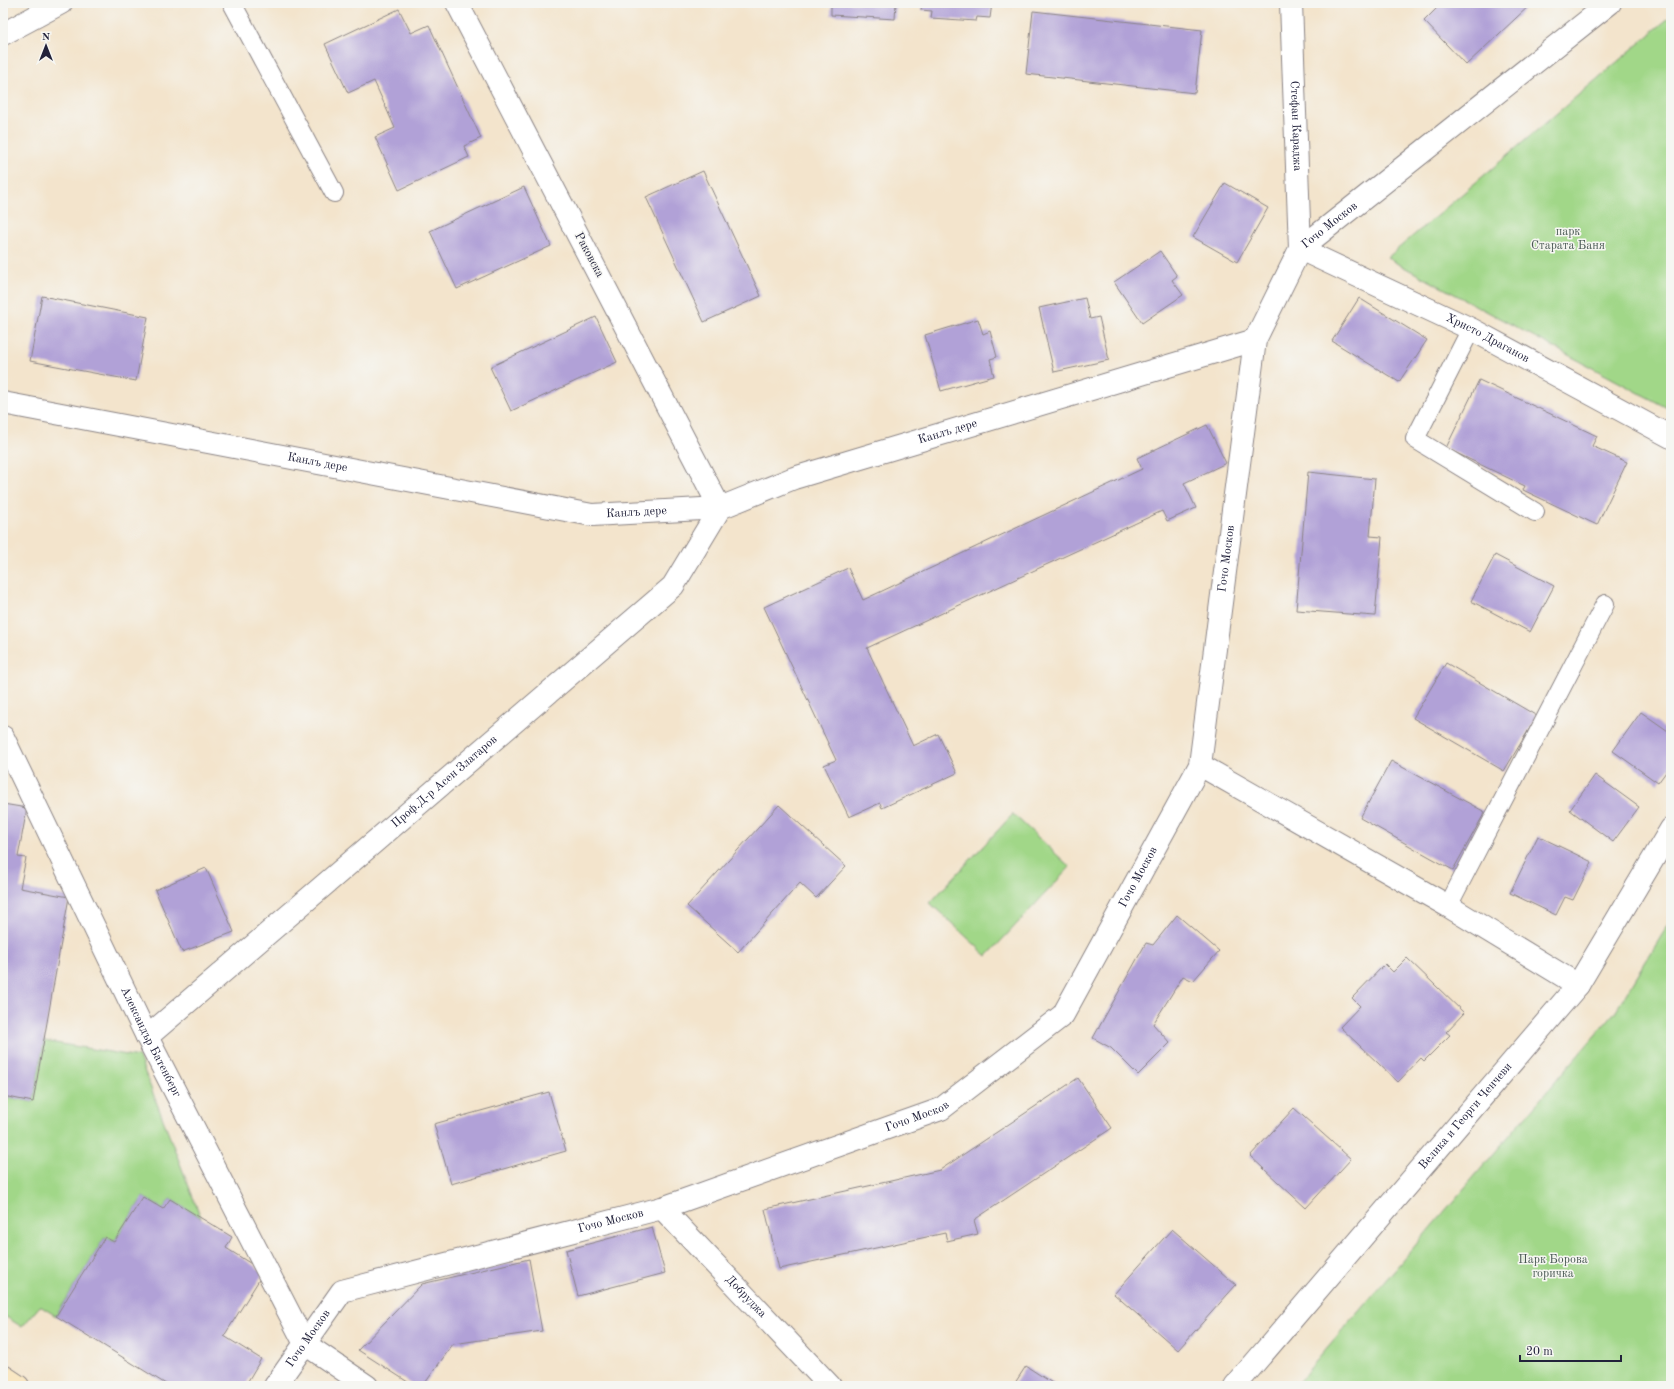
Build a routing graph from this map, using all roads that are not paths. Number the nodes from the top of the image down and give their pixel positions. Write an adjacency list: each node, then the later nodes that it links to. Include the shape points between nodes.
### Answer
1 (60, 3): 6 (street)
2 (232, 3): 7 (lane)
3 (458, 3): 13 (street, Раковска)
4 (1291, 3): 8 (street, Стефан Караджа)
5 (1610, 3): 8 (street, Гочо Москов)
6 (3, 34)
7 (334, 194)
8 (1300, 249): 9 (street, Христо Драганов); 10 (street, Гочо Москов)
9 (1471, 329): 12 (street, Христо Драганов); 14 (lane, via 1415,439)
10 (1255, 340): 13 (street, Канлъ дере, via 794,478); 17 (street, Гочо Москов)
11 (3, 403): 13 (street, Канлъ дере, via 592,515)
12 (1671, 437)
13 (720, 508): 21 (street, Проф.Д-р Асен Златаров, via 673,586)
14 (1535, 512)
15 (1605, 604): 19 (lane)
16 (3, 737): 21 (street, Александър Батенберг)
17 (1200, 766): 19 (street); 22 (street, Гочо Москов, via 1063,1015 941,1109)
18 (1671, 829): 20 (street, Велика и Георги Ченчеви)
19 (1448, 906): 20 (street)
20 (1578, 985): 29 (street, Велика и Георги Ченчеви)
21 (147, 1037): 23 (street, Александър Батенберг)
22 (662, 1208): 23 (street, Гочо Москов, via 342,1291); 28 (street, Добруджа)
23 (305, 1344): 26 (street, Гочо Москов); 27 (street)
24 (3, 1376): 25 (street)
25 (18, 1386)
26 (275, 1386)
27 (367, 1386)
28 (830, 1386)
29 (1235, 1386)

